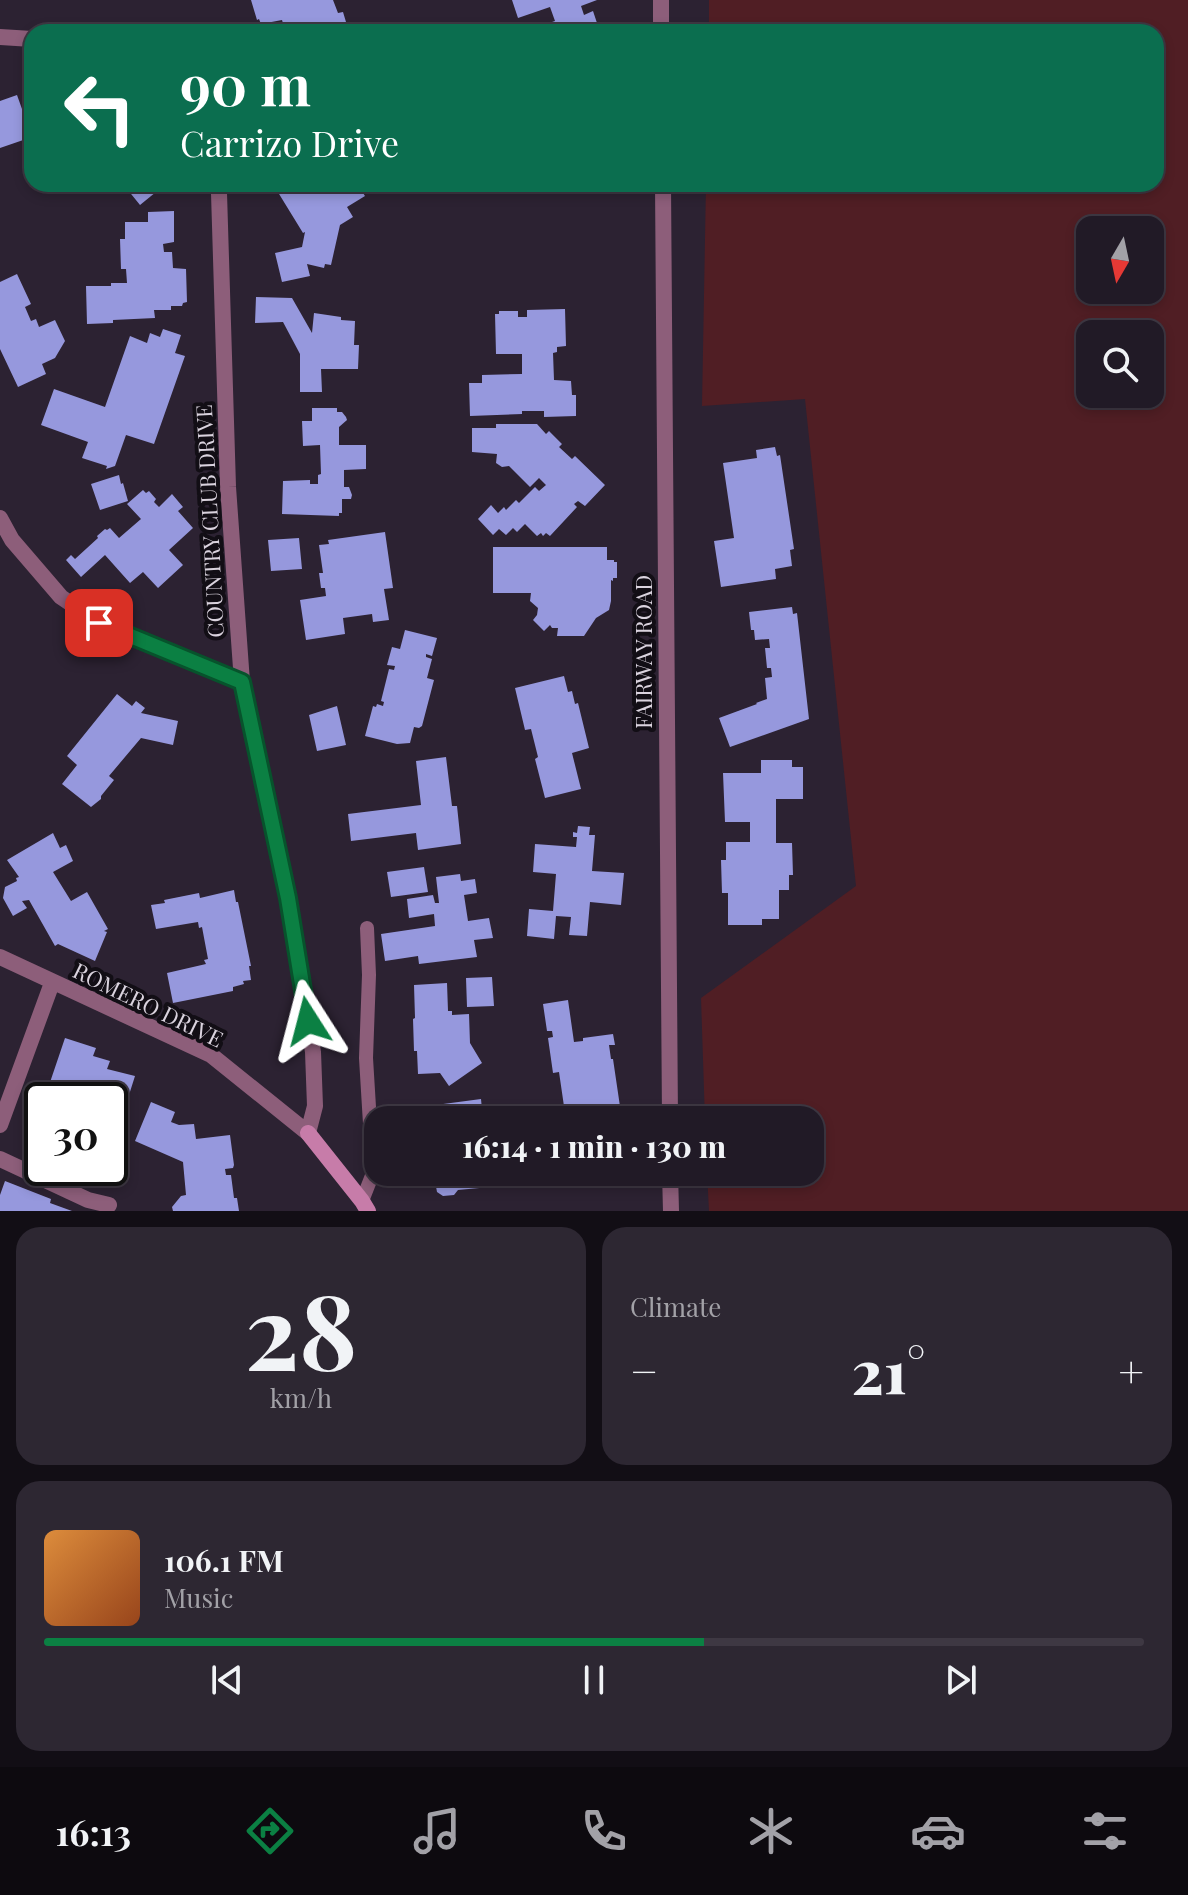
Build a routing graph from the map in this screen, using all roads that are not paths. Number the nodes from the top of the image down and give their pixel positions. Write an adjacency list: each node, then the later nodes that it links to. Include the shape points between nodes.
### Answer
1 (661, 0): 2 (street)
2 (661, 24)
3 (0, 37): 4 (street)
4 (24, 38)
5 (219, 192): 8 (street, COUNTRY CLUB DRIVE, via 228,487)
6 (663, 192): 12 (street, FAIRWAY ROAD)
7 (0, 518): 8 (street, via 61,597 99,623)
8 (242, 682): 14 (street, COUNTRY CLUB DRIVE, via 288,898 313,1052 315,1106)
9 (367, 928): 18 (lane, via 366,1058 373,1173)
10 (0, 957): 11 (street, ROMERO DRIVE)
11 (52, 983): 13 (street); 14 (street, ROMERO DRIVE, via 211,1055)
12 (670, 1106)
13 (0, 1125)
14 (308, 1133): 18 (street)
15 (0, 1159): 17 (street)
16 (670, 1186): 19 (street)
17 (109, 1205)
18 (365, 1206)
19 (671, 1211)

